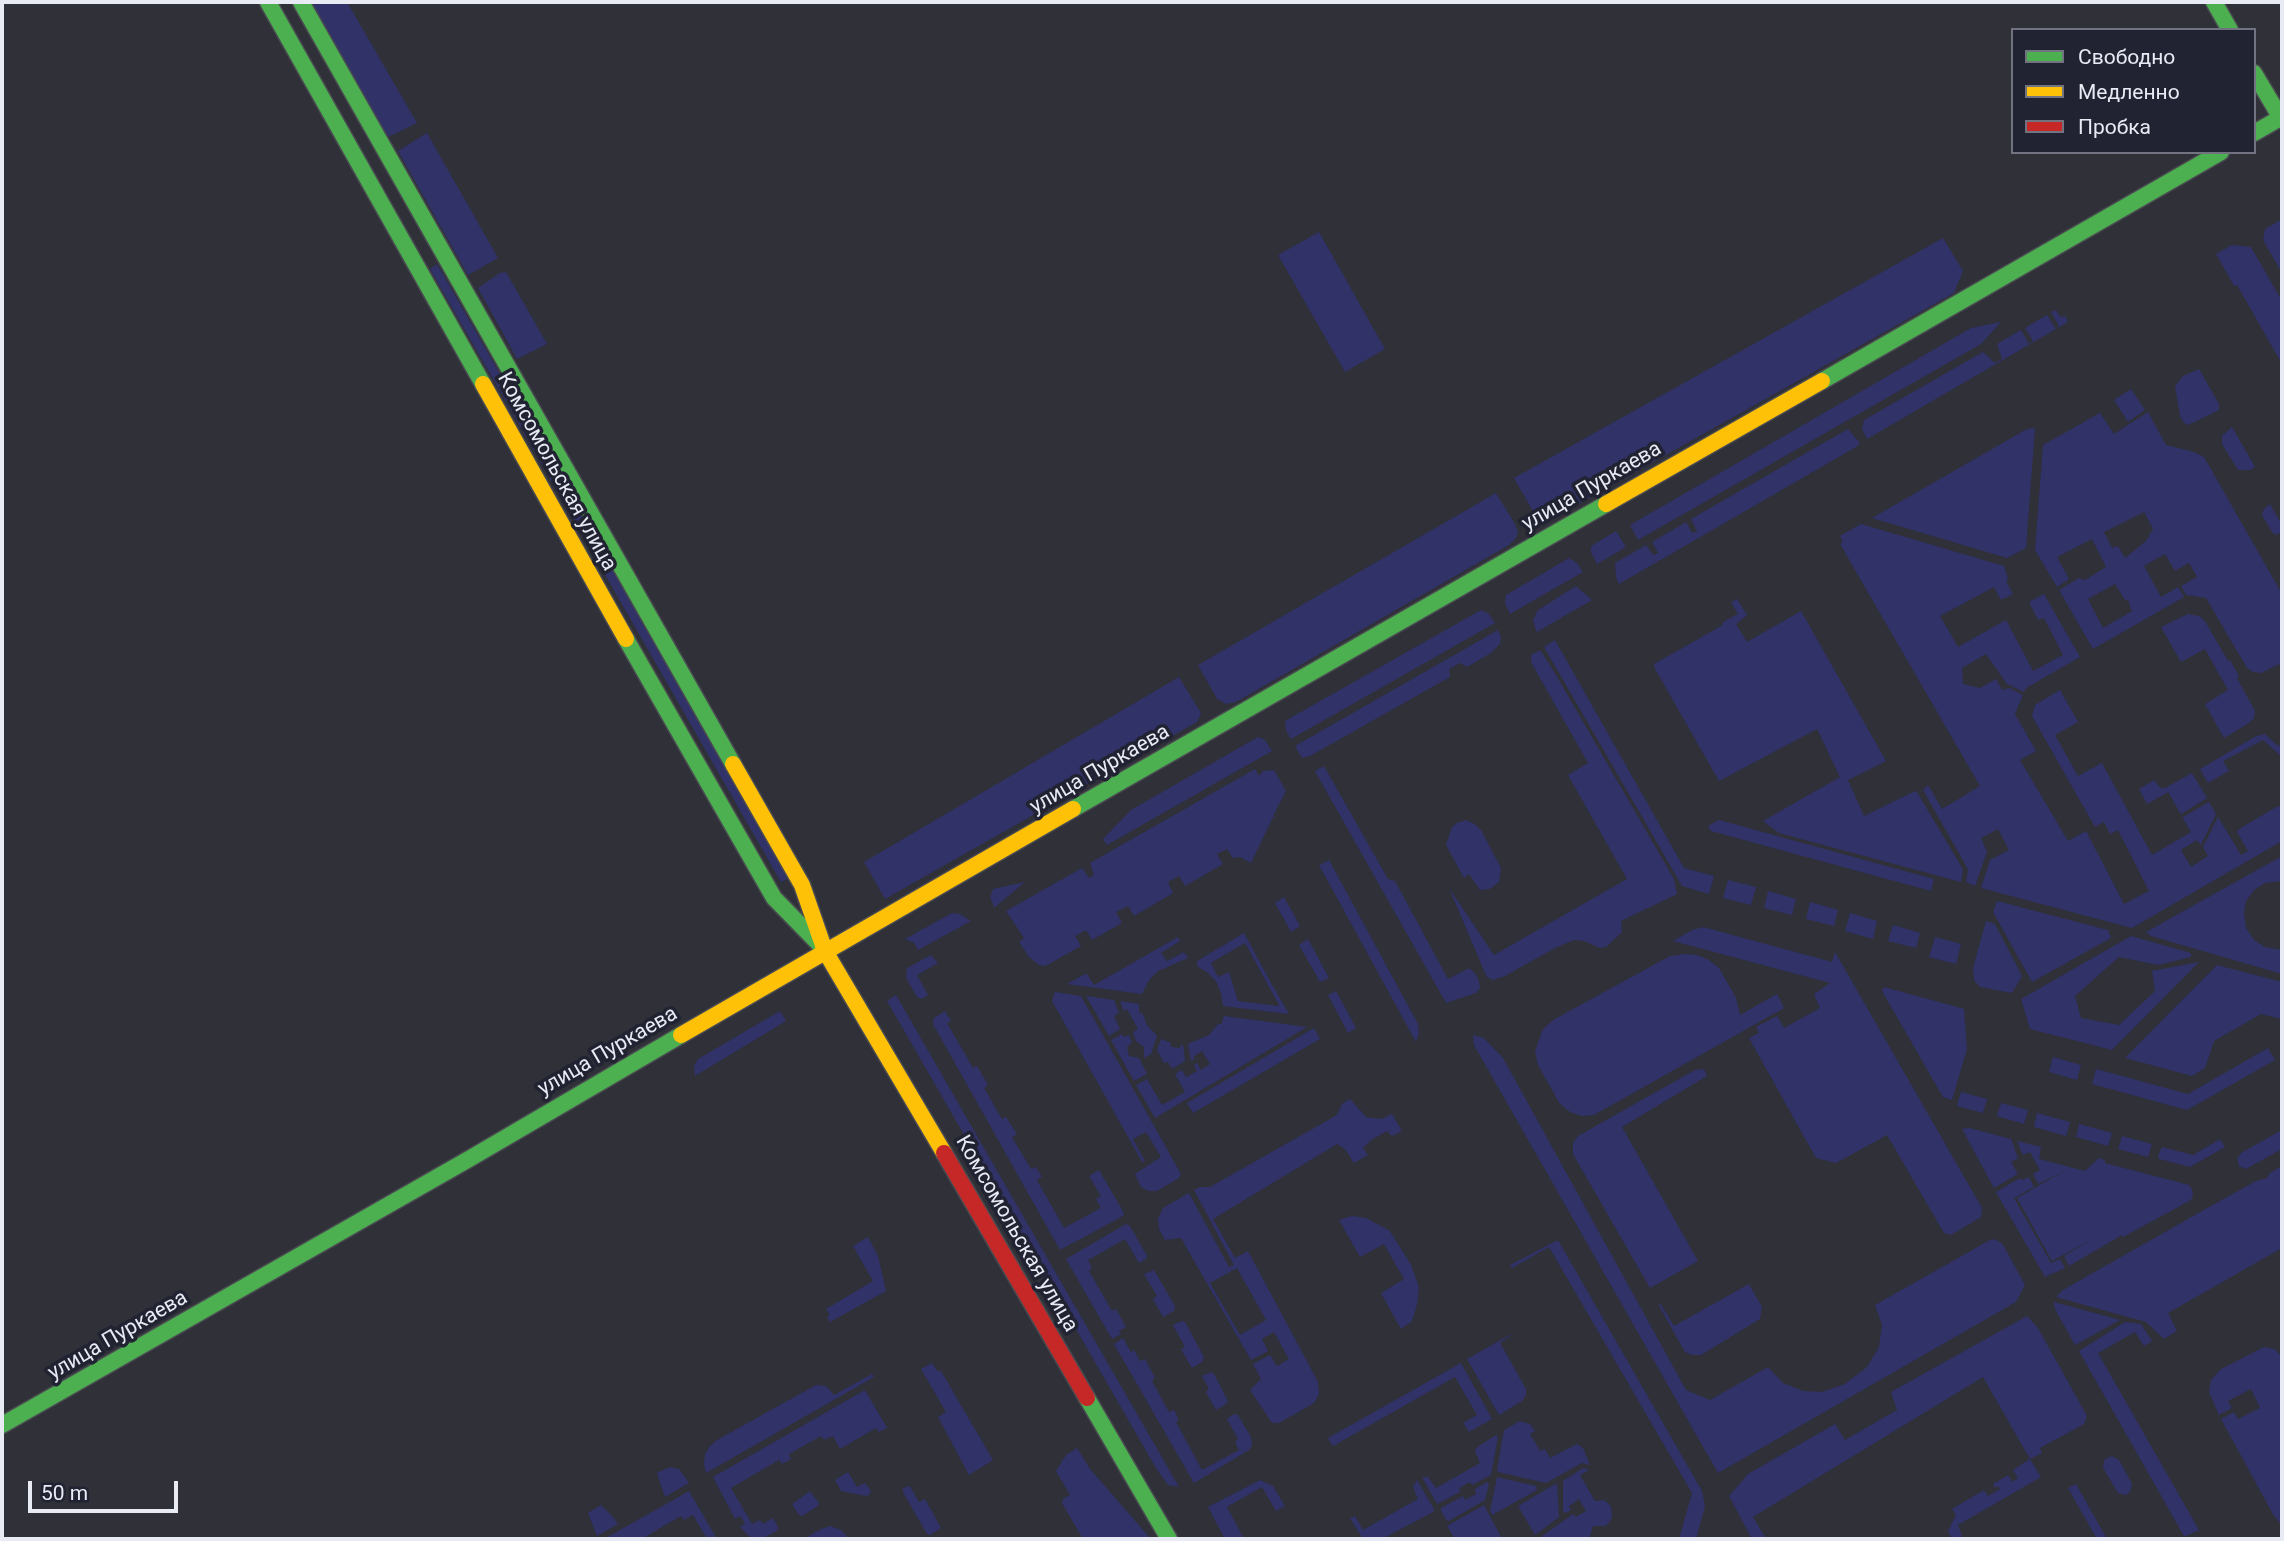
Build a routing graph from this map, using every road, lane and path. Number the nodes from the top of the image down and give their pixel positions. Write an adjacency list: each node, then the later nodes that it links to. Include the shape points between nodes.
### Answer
1 (268, 2): 9 (main road, Комсомольская улица, via 775,898)
2 (301, 2): 9 (main road, Комсомольская улица, via 802,885)
3 (2214, 2): 4 (main road)
4 (2229, 28)
5 (2256, 76): 6 (main road)
6 (2282, 119): 7 (main road)
7 (2256, 132)
8 (2218, 154): 9 (main road, улица Пуркаева)
9 (825, 951): 10 (main road, улица Пуркаева); 11 (main road, Комсомольская улица)
10 (2, 1426)
11 (1169, 1539)

